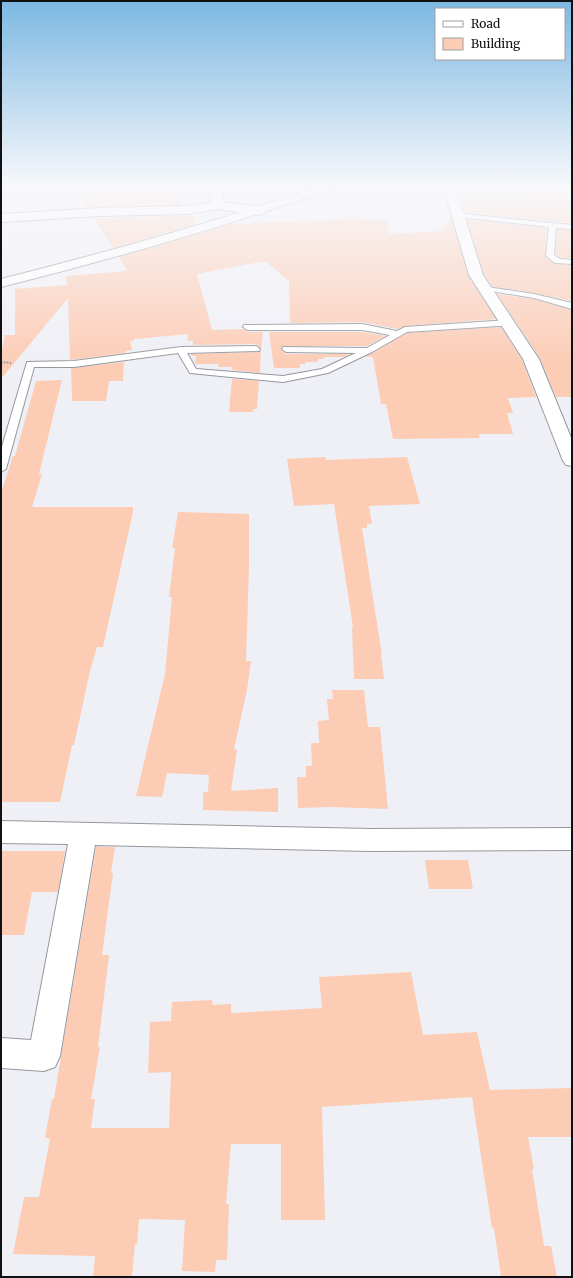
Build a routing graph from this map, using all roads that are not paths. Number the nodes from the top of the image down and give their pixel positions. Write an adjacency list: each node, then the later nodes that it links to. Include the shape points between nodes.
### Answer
1 (138, 247): 5 (street)
2 (467, 247): 6 (street, via 476,275)
3 (551, 247): 4 (lane, via 550,256)
4 (572, 262)
5 (1, 283)
6 (484, 288): 7 (lane, via 534,296); 8 (street)
7 (572, 306)
8 (509, 323): 10 (lane, via 405,330); 15 (street, via 531,359)
9 (247, 327): 10 (lane, via 362,327)
10 (398, 334): 14 (lane)
11 (256, 349): 13 (lane)
12 (286, 349): 14 (lane)
13 (181, 350): 14 (lane, via 193,371 282,379 325,371); 16 (lane, via 74,364 30,364)
14 (369, 350)
15 (572, 461)
16 (1, 469)
17 (1, 832): 18 (street)
18 (83, 834): 19 (street, via 371,840); 20 (street, via 44,1056)
19 (572, 839)
20 (1, 1053)

